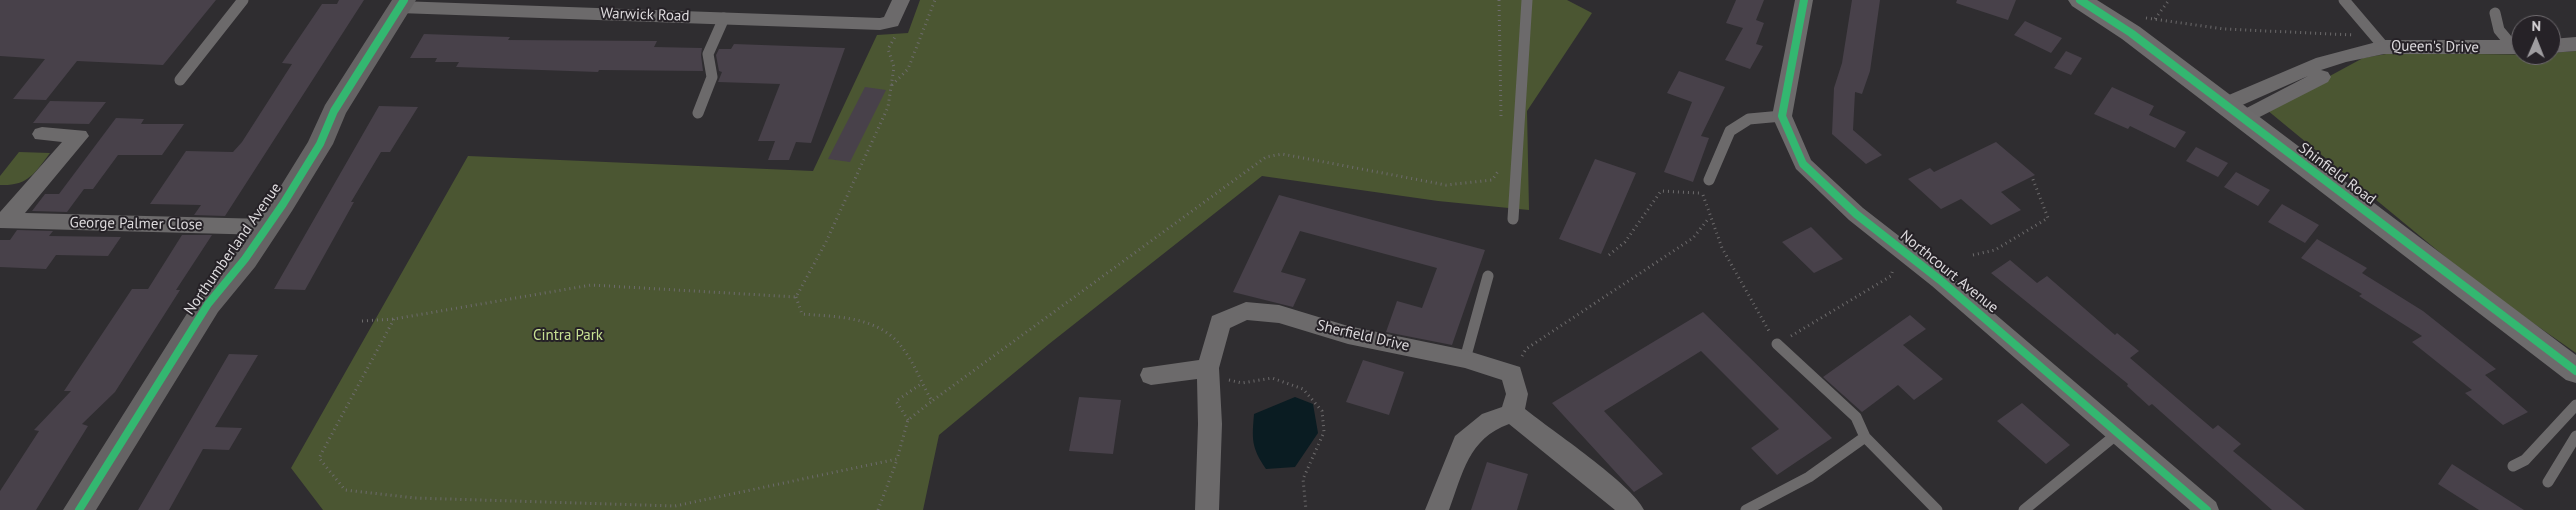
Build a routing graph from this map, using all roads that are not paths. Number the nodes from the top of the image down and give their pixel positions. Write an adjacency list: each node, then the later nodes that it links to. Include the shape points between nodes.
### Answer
1 (243, 0): 15 (lane)
2 (901, 0): 9 (street, Warwick Road, via 891,22 880,24)
3 (1527, 0): 21 (lane)
4 (1804, 0): 18 (street)
5 (2080, 0): 16 (main road, Shinfield Road, via 2131,33)
6 (2344, 0): 13 (lane)
7 (402, 4): 9 (street, Warwick Road); 23 (street, Northumberland Avenue, via 334,111 320,144)
8 (2495, 13): 10 (lane, via 2499,30)
9 (724, 18): 17 (lane, via 708,54 714,65 714,76)
10 (2511, 41)
11 (2576, 44): 12 (street)
12 (2561, 45)
13 (2384, 46): 14 (street, Queen's Drive); 16 (street, Queen's Drive, via 2351,55 2326,74)
14 (2511, 48)
15 (180, 80)
16 (2233, 112): 27 (main road, Shinfield Road)
17 (698, 113)
18 (1782, 116): 20 (lane, via 1749,119 1730,131); 32 (street, Northcourt Avenue, via 1803,164 1856,214 1940,280)
19 (42, 134): 22 (street, George Palmer Close, via 79,136)
20 (1709, 180)
21 (1513, 219)
22 (2, 221): 23 (street, George Palmer Close)
23 (267, 227): 37 (street, Northumberland Avenue, via 208,304)
24 (1488, 276): 26 (lane)
25 (1777, 344): 34 (lane, via 1856,418)
26 (1464, 359): 28 (street, Sherfield Drive, via 1348,335 1279,314 1246,311 1220,322); 31 (street, Sherfield Drive, via 1512,374 1517,394)
27 (2576, 371)
28 (1208, 372): 29 (street); 38 (street, Sherfield Drive)
29 (1151, 374)
30 (2576, 405): 35 (lane, via 2525,460)
31 (1512, 413): 39 (street, via 1490,421 1463,444); 40 (street)
32 (2118, 434): 43 (lane); 44 (street, Northcourt Avenue)
33 (2576, 436): 36 (lane)
34 (1865, 437): 41 (lane, via 1809,477); 42 (lane)
35 (2513, 466)
36 (2548, 482)
37 (79, 510)
38 (1207, 510)
39 (1437, 510)
40 (1632, 510)
41 (1746, 510)
42 (1936, 510)
43 (2024, 510)
44 (2207, 510)

